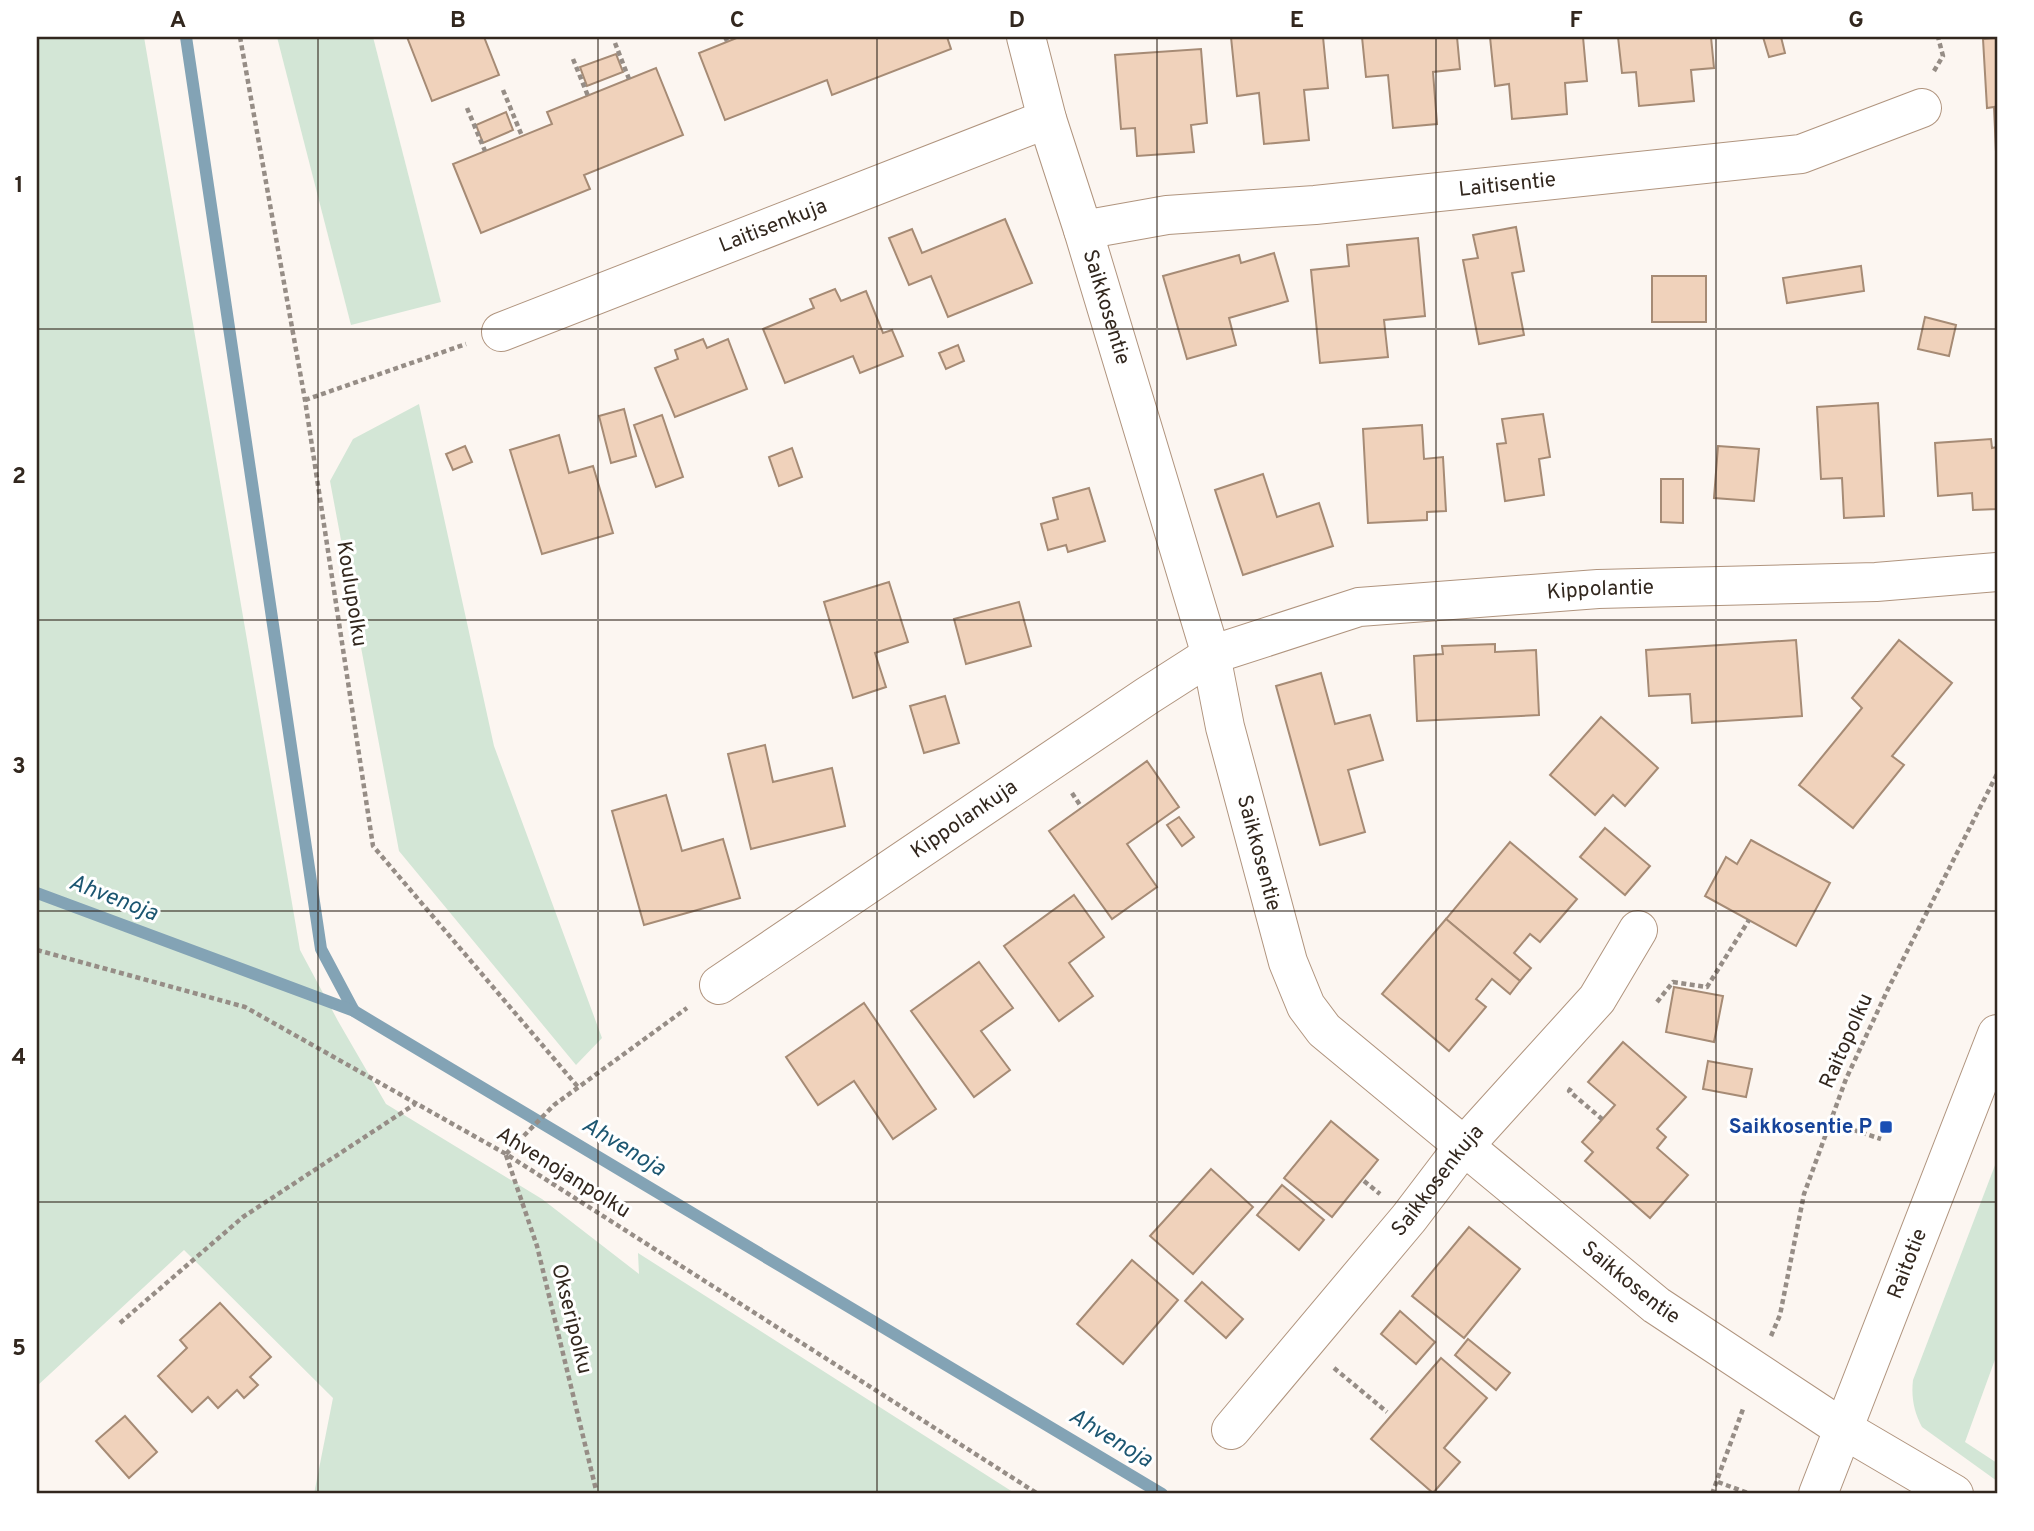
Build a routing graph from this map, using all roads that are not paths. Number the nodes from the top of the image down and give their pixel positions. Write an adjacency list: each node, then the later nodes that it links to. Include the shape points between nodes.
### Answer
1 (1026, 37): 3 (street, Saikkosentie)
2 (1922, 108): 4 (street, Laitisentie, via 1801,154 1315,205 1167,215)
3 (1047, 119): 4 (street, Saikkosentie); 5 (street, Laitisenkuja)
4 (1083, 230): 7 (street, Saikkosentie)
5 (501, 332)
6 (1997, 572): 7 (street, Kippolantie, via 1876,582 1598,589 1359,607)
7 (1211, 655): 9 (street, Kippolankuja); 11 (street, Saikkosentie, via 1288,962 1306,1006 1324,1030)
8 (1638, 930): 11 (street, Saikkosenkuja, via 1597,999)
9 (719, 985)
10 (1997, 1034): 13 (street, Raitotie)
11 (1463, 1147): 12 (street, Saikkosenkuja); 13 (street, Saikkosentie, via 1656,1305)
12 (1231, 1430)
13 (1844, 1430): 14 (street, Raitotie); 15 (street, Saikkosentie)
14 (1818, 1494)
15 (1954, 1494)

